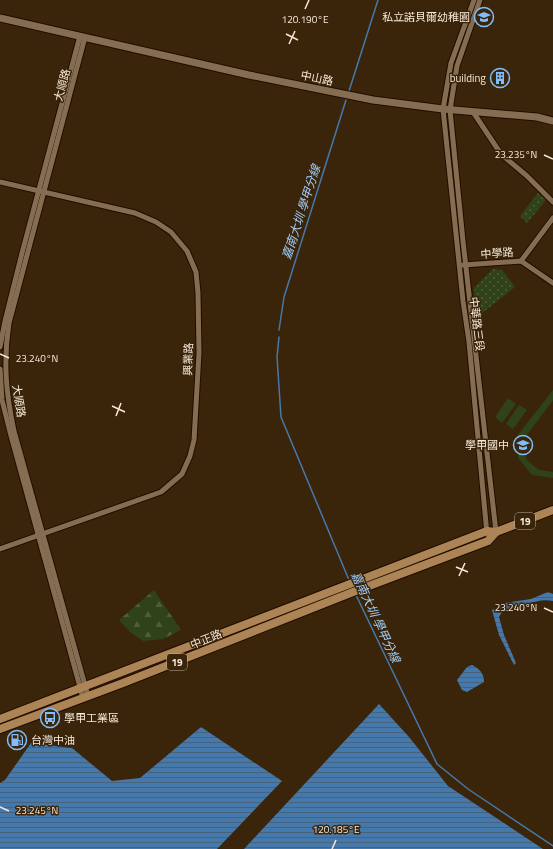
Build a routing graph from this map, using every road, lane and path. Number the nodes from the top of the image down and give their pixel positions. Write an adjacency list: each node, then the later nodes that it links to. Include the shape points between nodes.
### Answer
1 (474, 0): 5 (street, via 451,63)
2 (480, 0): 5 (street, via 457,66)
3 (0, 18): 4 (main road, 中山路)
4 (83, 36): 5 (main road, 中山路, via 340,94); 9 (street, 大順路)
5 (447, 109): 6 (main road, 中山路); 13 (street, 中華路三段)
6 (473, 112): 7 (main road, 中山路, via 537,117); 10 (street, via 500,154)
7 (553, 121)
8 (0, 182): 9 (street, 興業路)
9 (42, 191): 15 (street, 大順路, via 22,253 4,321); 20 (street, 大順路, via 9,323 5,353 7,398); 20 (street, 興業路, via 135,213 171,232 187,251 196,272 199,353 194,440 182,474 161,492)
10 (553, 202)
11 (553, 218): 12 (street)
12 (521, 261): 13 (street, 中學路); 14 (street, 中學路)
13 (463, 265): 18 (street, 中華路三段); 19 (street, 中華路三段)
14 (553, 283)
15 (0, 347)
16 (0, 369): 20 (street, 大順路, via 2,400 8,426)
17 (553, 510): 19 (main road, 19)
18 (487, 532): 19 (main road, 19); 21 (street, 中華路三段); 23 (main road, 中正路 / 19)
19 (496, 532): 21 (main road, 19)
20 (41, 534): 22 (street, 興業路); 24 (street, 大順路)
21 (488, 541): 23 (main road, 中正路 / 19)
22 (0, 549)
23 (354, 588): 24 (main road, 中正路 / 19); 25 (main road, 中正路 / 19)
24 (83, 689): 25 (street, 大順路); 26 (main road, 中正路 / 19)
25 (85, 697): 28 (main road, 中正路 / 19)
26 (16, 714): 27 (main road, 中正路 / 19); 28 (main road)
27 (0, 719)
28 (18, 722): 29 (main road, 中正路 / 19)
29 (0, 729)

